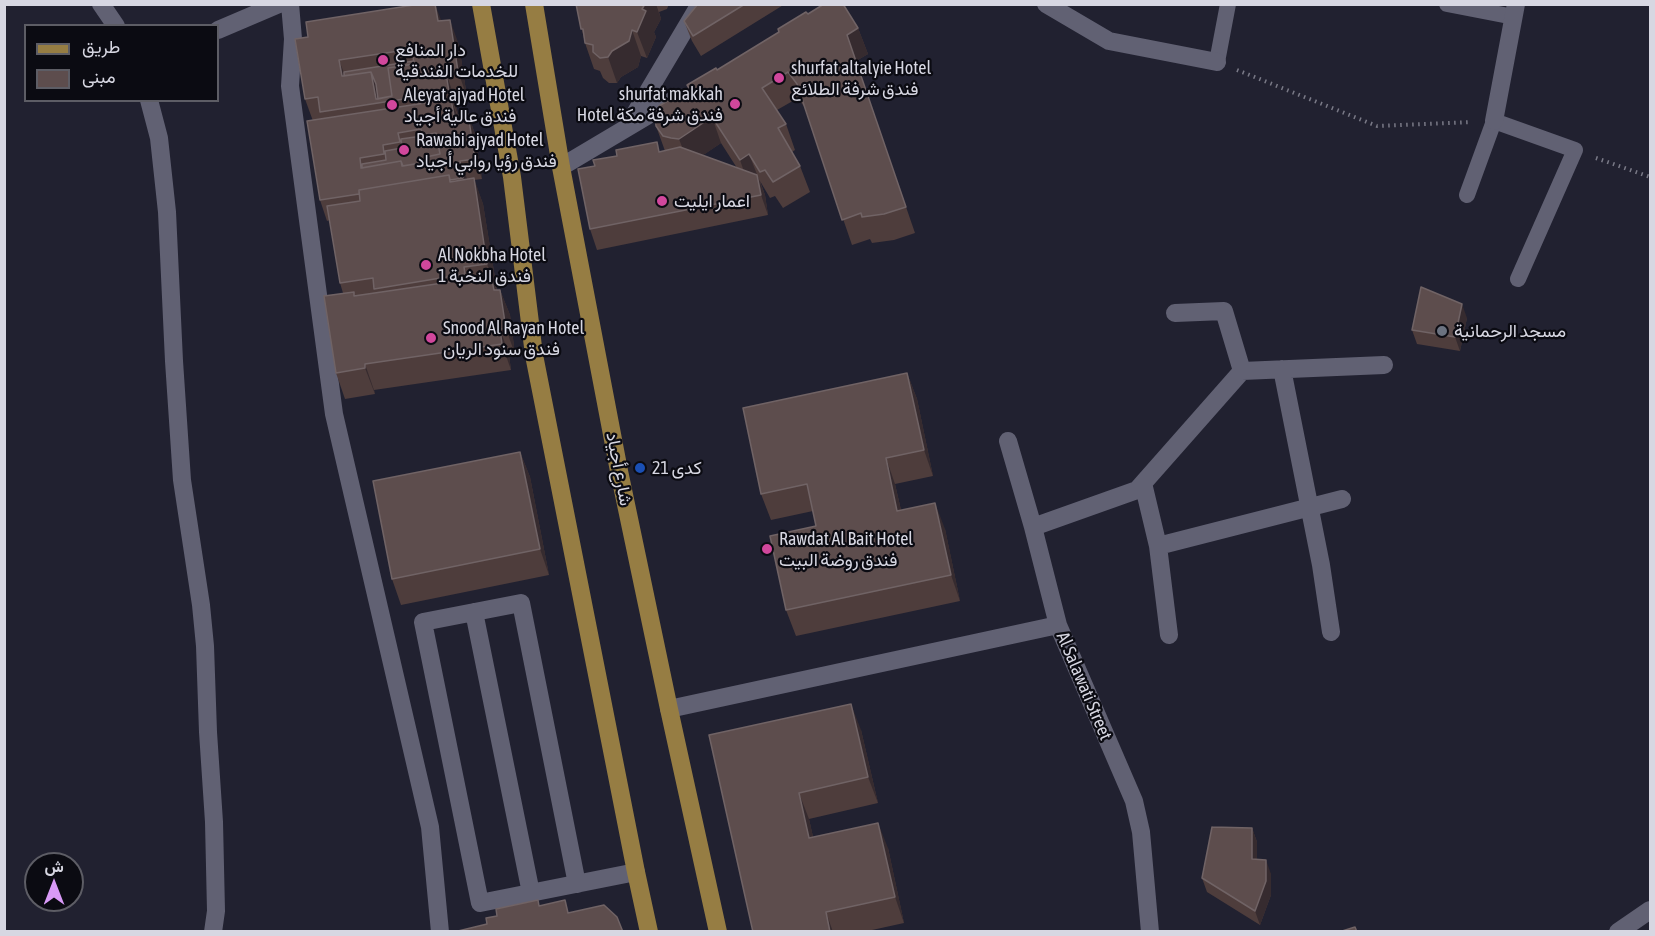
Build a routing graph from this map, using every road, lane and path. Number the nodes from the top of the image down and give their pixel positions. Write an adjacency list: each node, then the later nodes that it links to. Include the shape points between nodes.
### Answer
1 (101, 4): 11 (street)
2 (279, 4): 12 (street)
3 (291, 4): 43 (street, via 290,86 334,414 430,827)
4 (481, 4): 38 (main road, via 512,177 534,355)
5 (534, 4): 19 (main road, شارع أجياد)
6 (700, 4): 17 (street)
7 (1046, 4): 13 (street, via 1108,41)
8 (1228, 4): 13 (lane)
9 (1447, 4): 10 (lane)
10 (1515, 11): 16 (street)
11 (115, 24)
12 (219, 30)
13 (1217, 62): 16 (path, via 1377,126)
14 (696, 87): 17 (street)
15 (150, 102): 42 (street, via 159,138 167,212 182,480 205,646 214,822)
16 (1494, 121): 18 (lane); 21 (lane)
17 (627, 128): 19 (street)
18 (1575, 150): 20 (path); 22 (lane)
19 (561, 167): 37 (main road, شارع أجياد)
20 (1650, 177)
21 (1467, 195)
22 (1518, 279)
23 (1175, 313): 26 (street, via 1224,311)
24 (1384, 365): 25 (street)
25 (1282, 369): 26 (street); 30 (street)
26 (1242, 371): 28 (street)
27 (1008, 441): 31 (street, Al Salawati Street)
28 (1143, 483): 31 (street, via 1137,490); 32 (street)
29 (1342, 499): 30 (street)
30 (1309, 508): 32 (street); 35 (street)
31 (1033, 527): 34 (street, Al Salawati Street)
32 (1158, 546): 36 (street)
33 (474, 612): 39 (street, via 521,603); 40 (street); 40 (street, via 423,622 480,903)
34 (1058, 625): 37 (street); 46 (street, Al Salawati Street, via 1134,801 1142,832)
35 (1331, 632)
36 (1169, 635)
37 (669, 709): 45 (main road, شارع أجياد)
38 (636, 872): 39 (street); 44 (main road)
39 (577, 884): 40 (street)
40 (531, 893)
41 (1650, 910): 47 (street)
42 (213, 932)
43 (440, 932)
44 (649, 932)
45 (718, 932)
46 (1150, 932)
47 (1618, 932)

